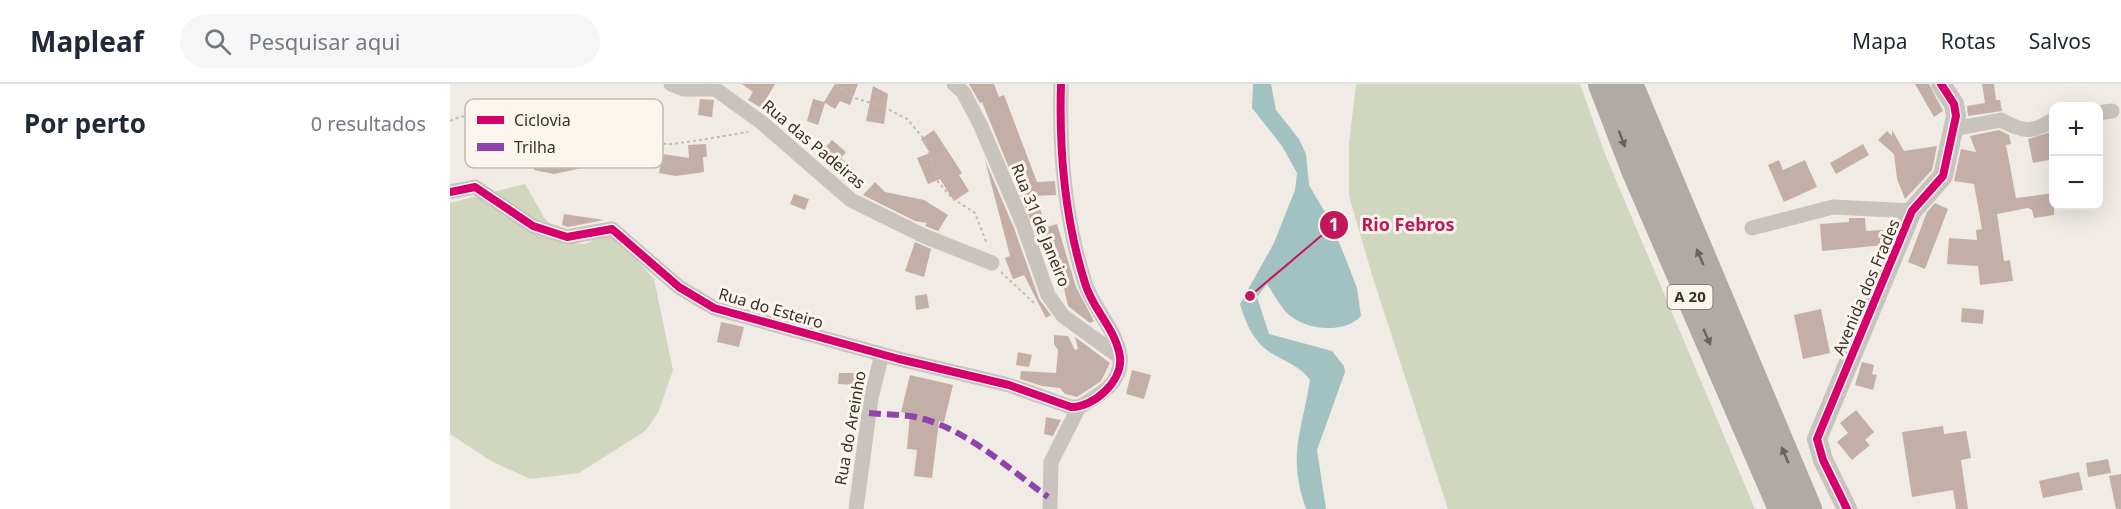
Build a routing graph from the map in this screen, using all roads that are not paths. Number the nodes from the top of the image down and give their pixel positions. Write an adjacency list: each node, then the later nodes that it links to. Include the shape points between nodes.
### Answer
1 (671, 84): 7 (street, via 684,89)
2 (954, 84): 15 (street, Rua 31 de Janeiro, via 963,92 980,124 1023,224 1048,295 1063,316)
3 (1060, 84): 15 (street, via 1067,206 1076,248 1085,286 1105,318)
4 (1602, 84): 19 (highway, A 20, one-way to 19, via 1635,170)
5 (1629, 84): 20 (highway, A 20, one-way to 5)
6 (1941, 84): 9 (street, Avenida dos Frades, via 1954,104)
7 (719, 87): 13 (street, Rua das Padeiras, via 851,200 924,236)
8 (2049, 122): 9 (street, via 2040,128 2019,130 2001,120)
9 (1953, 129): 11 (street, Avenida dos Frades, via 1943,176)
10 (450, 192): 14 (street, Rua do Esteiro, via 475,187 533,226 567,237 612,229 679,287 714,308)
11 (1912, 211): 12 (street, via 1833,207); 21 (street, Avenida dos Frades, via 1817,439)
12 (1752, 228)
13 (992, 263)
14 (882, 354): 16 (street, Rua do Esteiro, via 1009,385); 17 (street, Rua do Areinho, via 871,398)
15 (1120, 357): 16 (street, via 1118,375 1107,390)
16 (1079, 407): 18 (street, via 1051,462)
17 (856, 509)
18 (1050, 509)
19 (1782, 509)
20 (1808, 509)
21 (1847, 509)

